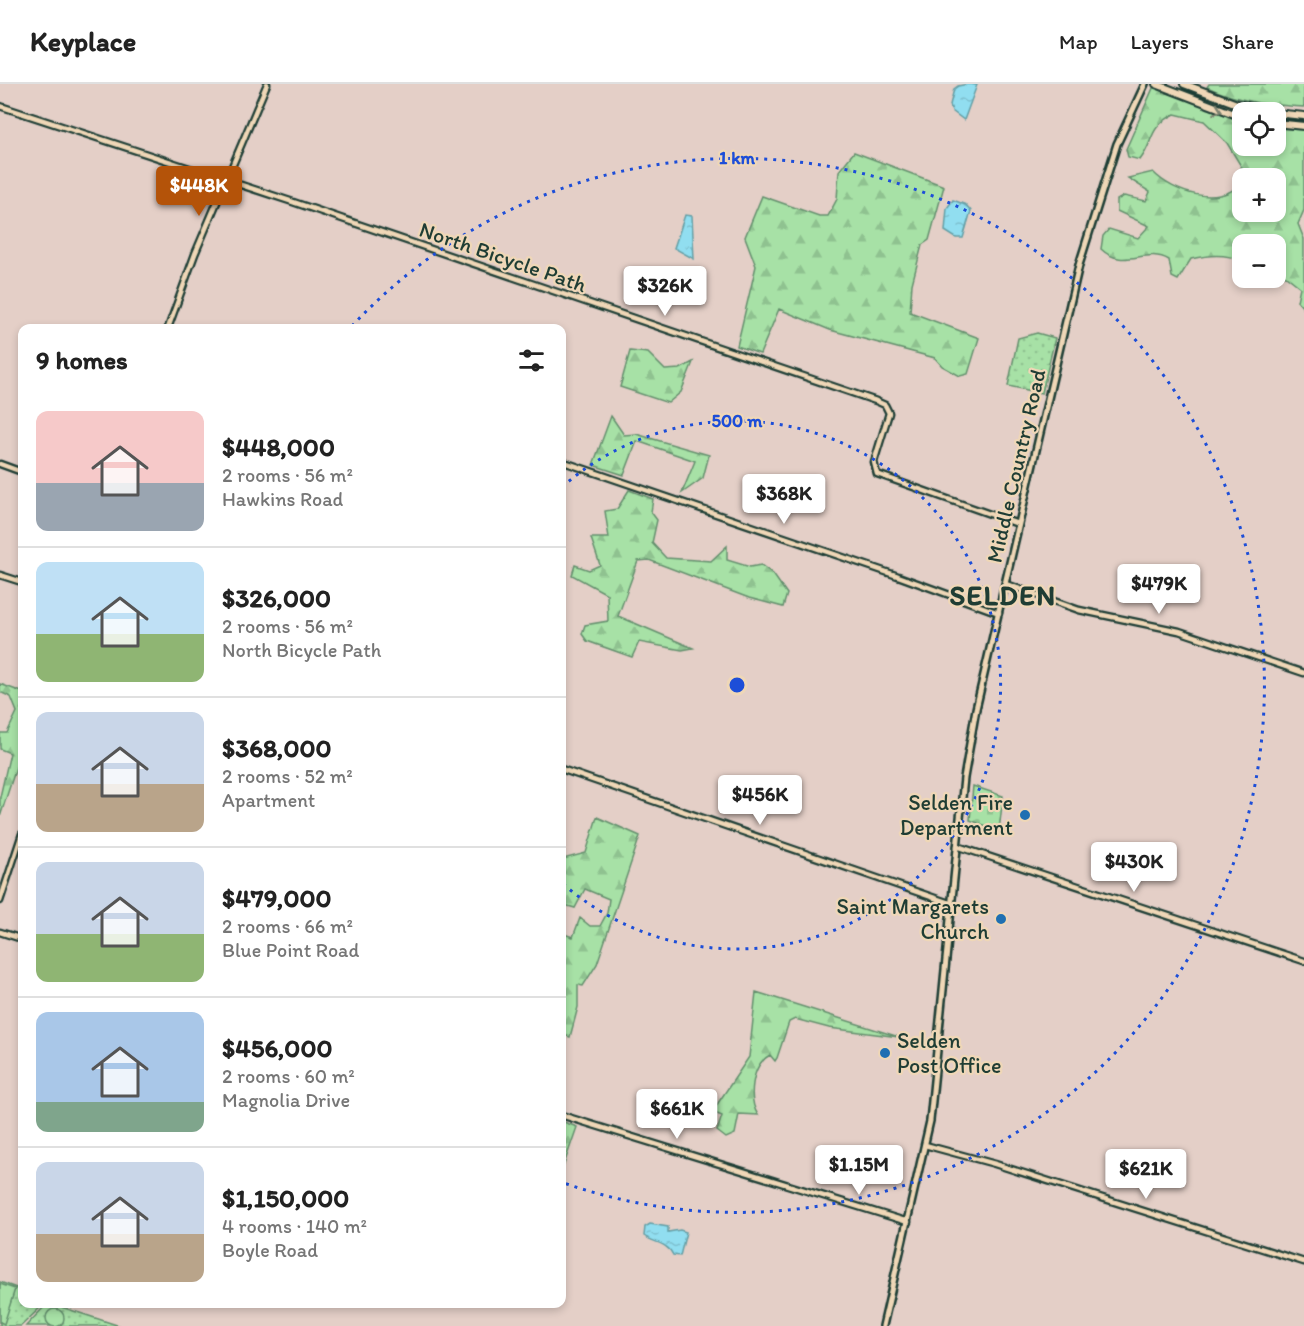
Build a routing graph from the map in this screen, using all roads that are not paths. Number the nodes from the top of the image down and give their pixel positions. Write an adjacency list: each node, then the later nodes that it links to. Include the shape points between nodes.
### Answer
1 (267, 84): 12 (street)
2 (1145, 84): 17 (main road, Middle Country Road, via 1118,144 1088,230)
3 (1156, 84): 7 (highway, one-way to 7)
4 (1184, 84): 5 (highway)
5 (1232, 103)
6 (0, 106): 12 (street, North Bicycle Path)
7 (1232, 113)
8 (1286, 114): 9 (highway)
9 (1304, 116)
10 (1286, 124): 11 (highway)
11 (1304, 126)
12 (226, 181): 13 (street); 17 (street, North Bicycle Path, via 885,405 889,413 874,462 877,474)
13 (170, 324)
14 (566, 463): 21 (street)
15 (0, 464): 16 (street)
16 (18, 471)
17 (1018, 524): 20 (main road, Middle Country Road)
18 (0, 575): 19 (street)
19 (18, 581)
20 (1006, 584): 21 (main road, Middle Country Road); 22 (street, via 1078,610 1179,631)
21 (999, 614): 25 (main road, Middle Country Road, via 975,714)
22 (1304, 673)
23 (566, 771): 27 (street)
24 (18, 846): 26 (street)
25 (957, 846): 27 (main road, Middle Country Road); 30 (street)
26 (0, 901)
27 (952, 904): 32 (main road, Middle Country Road)
28 (0, 932): 29 (street)
29 (18, 938)
30 (1304, 961)
31 (566, 1117): 33 (street)
32 (925, 1145): 33 (main road, Middle Country Road); 34 (street)
33 (909, 1222): 35 (main road, Middle Country Road)
34 (1304, 1262)
35 (883, 1326)

